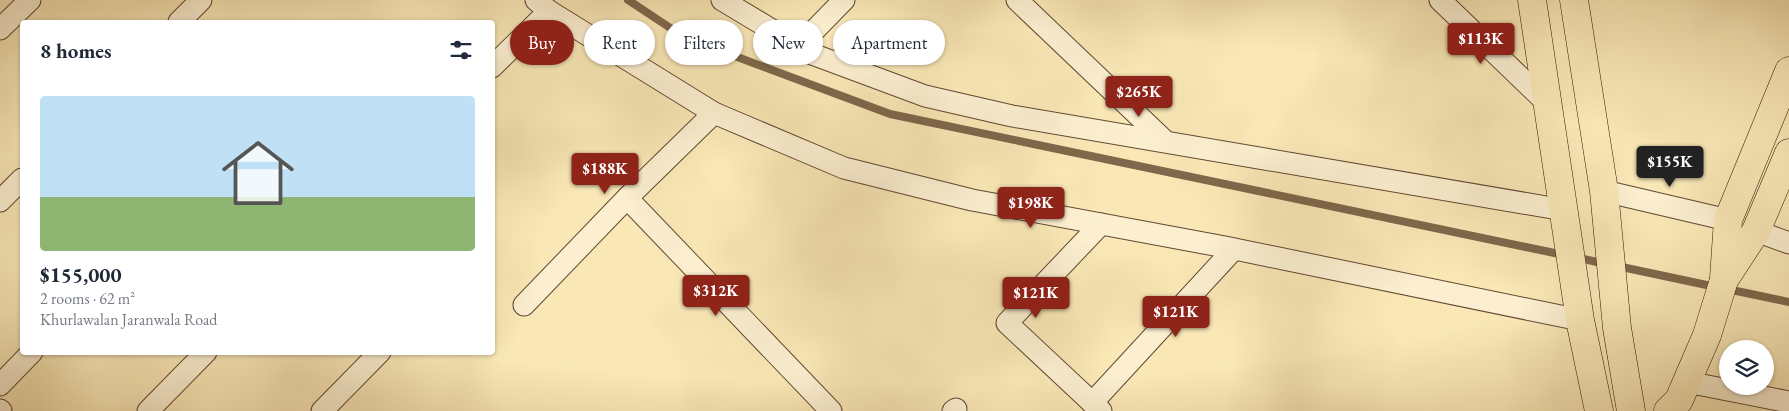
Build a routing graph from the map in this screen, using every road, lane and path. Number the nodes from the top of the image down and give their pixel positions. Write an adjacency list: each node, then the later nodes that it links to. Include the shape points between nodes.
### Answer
1 (30, 0): 13 (street)
2 (201, 0): 10 (street)
3 (722, 0): 11 (street)
4 (844, 0): 12 (street)
5 (1017, 0): 19 (street)
6 (1440, 0): 17 (street)
7 (1532, 0): 17 (main road)
8 (1574, 0): 22 (main road)
9 (543, 5): 15 (street); 18 (street)
10 (180, 20)
11 (755, 20)
12 (823, 21)
13 (0, 29)
14 (823, 58): 19 (street, via 924,96 1012,116)
15 (495, 63)
16 (1789, 71): 26 (main road)
17 (1548, 104): 25 (main road)
18 (714, 113): 23 (street); 27 (street, via 844,168 972,200)
19 (1165, 141): 25 (street)
20 (1789, 152): 28 (main road)
21 (20, 181): 24 (street)
22 (1604, 190): 26 (street); 45 (main road, via 1616,328)
23 (627, 198): 32 (street); 40 (street)
24 (0, 201)
25 (1564, 210): 33 (main road)
26 (1728, 220): 31 (main road)
27 (1101, 224): 30 (street); 41 (street, via 1007,323)
28 (1756, 231): 29 (street); 31 (main road)
29 (1789, 243)
30 (1234, 249): 33 (street); 41 (street)
31 (1724, 280): 37 (main road, via 1707,335)
32 (524, 305)
33 (1580, 320): 44 (main road)
34 (29, 355): 38 (street)
35 (203, 355): 42 (street)
36 (377, 355): 43 (street)
37 (1687, 382): 39 (street); 46 (main road, via 1680,400)
38 (0, 385)
39 (1789, 402)
40 (819, 407)
41 (1096, 407)
42 (148, 411)
43 (322, 411)
44 (1599, 411)
45 (1631, 411)
46 (1668, 411)

